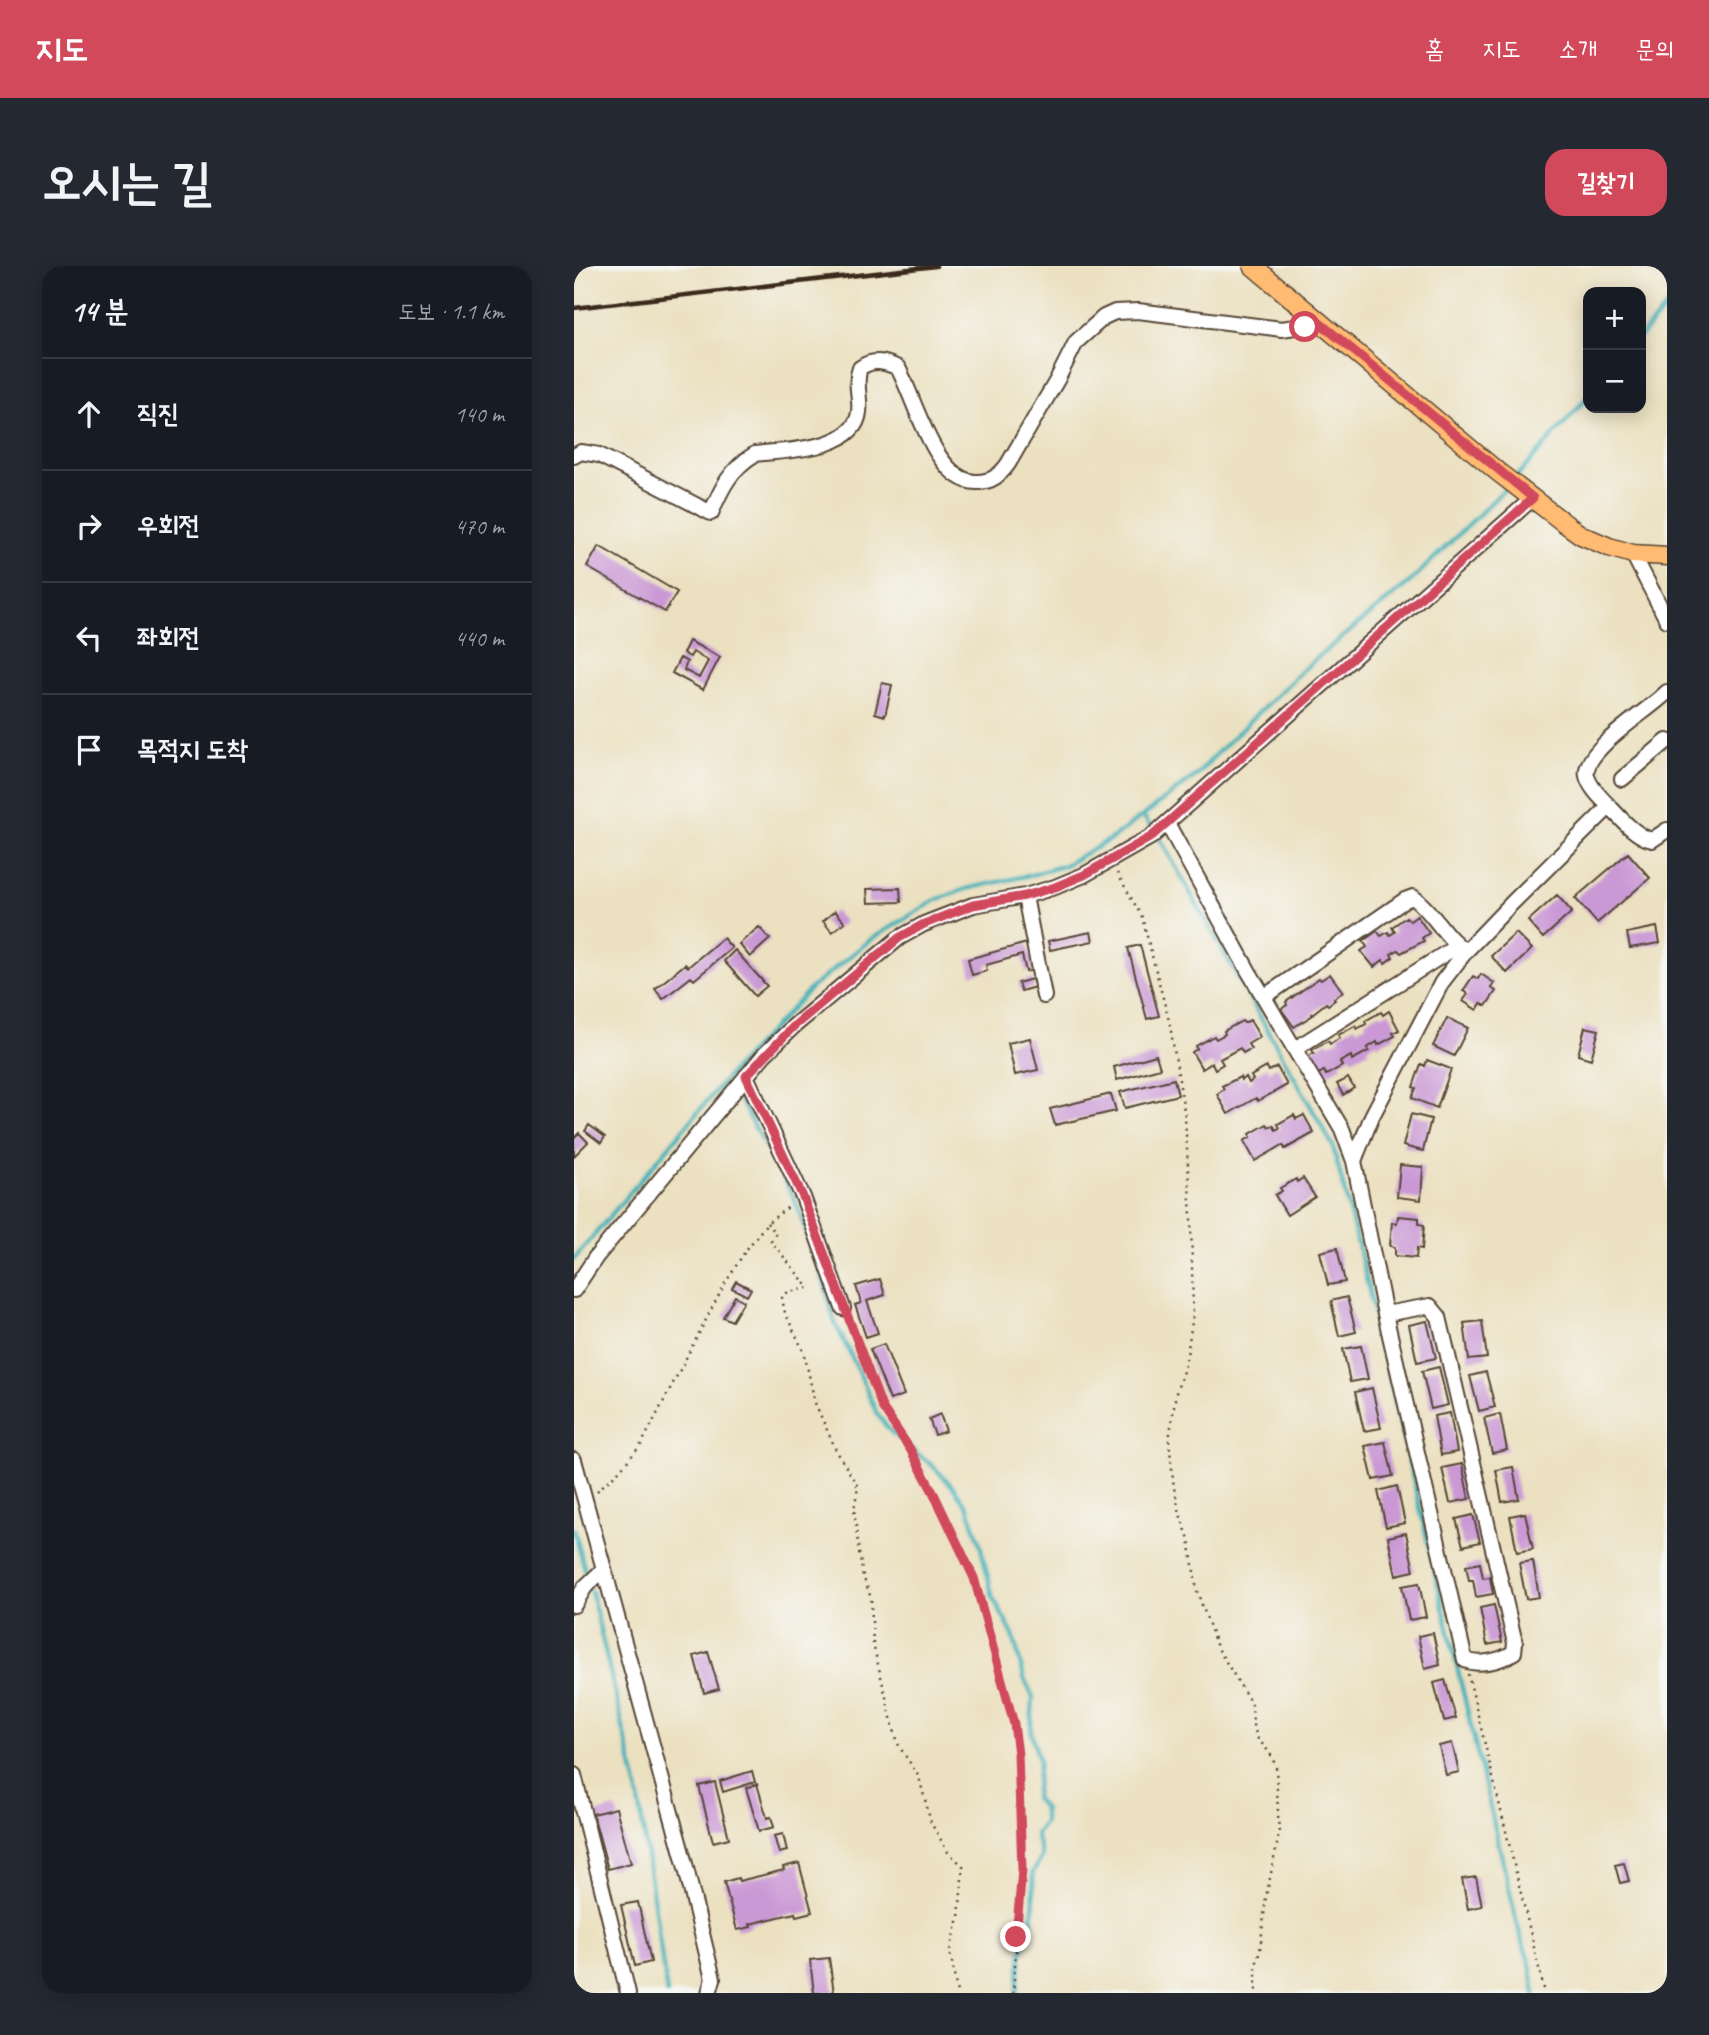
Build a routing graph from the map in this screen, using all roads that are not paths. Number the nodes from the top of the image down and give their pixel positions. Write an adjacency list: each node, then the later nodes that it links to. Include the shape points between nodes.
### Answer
1 (1253, 266): 2 (main road)
2 (1320, 323): 3 (street, via 1282,328 1115,312 1076,342 1008,464 983,482 961,480 953,474 934,448 898,368 884,362 860,368 855,425 817,447 755,454 730,476 711,513 599,455 582,452); 4 (main road)
3 (574, 456)
4 (1527, 495): 5 (main road, via 1581,535); 12 (street)
5 (1633, 554): 6 (main road); 7 (street)
6 (1667, 556)
7 (1667, 620)
8 (1667, 692): 11 (street, via 1592,757 1587,775)
9 (1667, 741): 10 (street)
10 (1622, 779)
11 (1609, 807): 13 (street, via 1644,838 1652,840); 15 (street)
12 (1167, 823): 14 (street, via 1110,861); 17 (street)
13 (1667, 830)
14 (1025, 896): 16 (street); 19 (street, via 973,905 899,938 794,1026)
15 (1461, 948): 17 (street, via 1413,897); 18 (street); 20 (street, via 1372,1116)
16 (1044, 996)
17 (1264, 997): 18 (street)
18 (1295, 1049): 20 (street, via 1342,1129)
19 (746, 1076): 21 (street, via 596,1257); 22 (street, via 803,1197)
20 (1354, 1161): 23 (street)
21 (574, 1290)
22 (844, 1308)
23 (1385, 1314): 23 (street, via 1465,1661 1474,1664 1506,1657 1514,1652 1515,1643 1438,1317 1430,1306)
24 (574, 1460): 25 (street)
25 (604, 1569): 26 (street); 29 (street, via 685,1864 713,1979)
26 (574, 1605)
27 (574, 1775): 28 (street)
28 (628, 1993)
29 (709, 1993)

